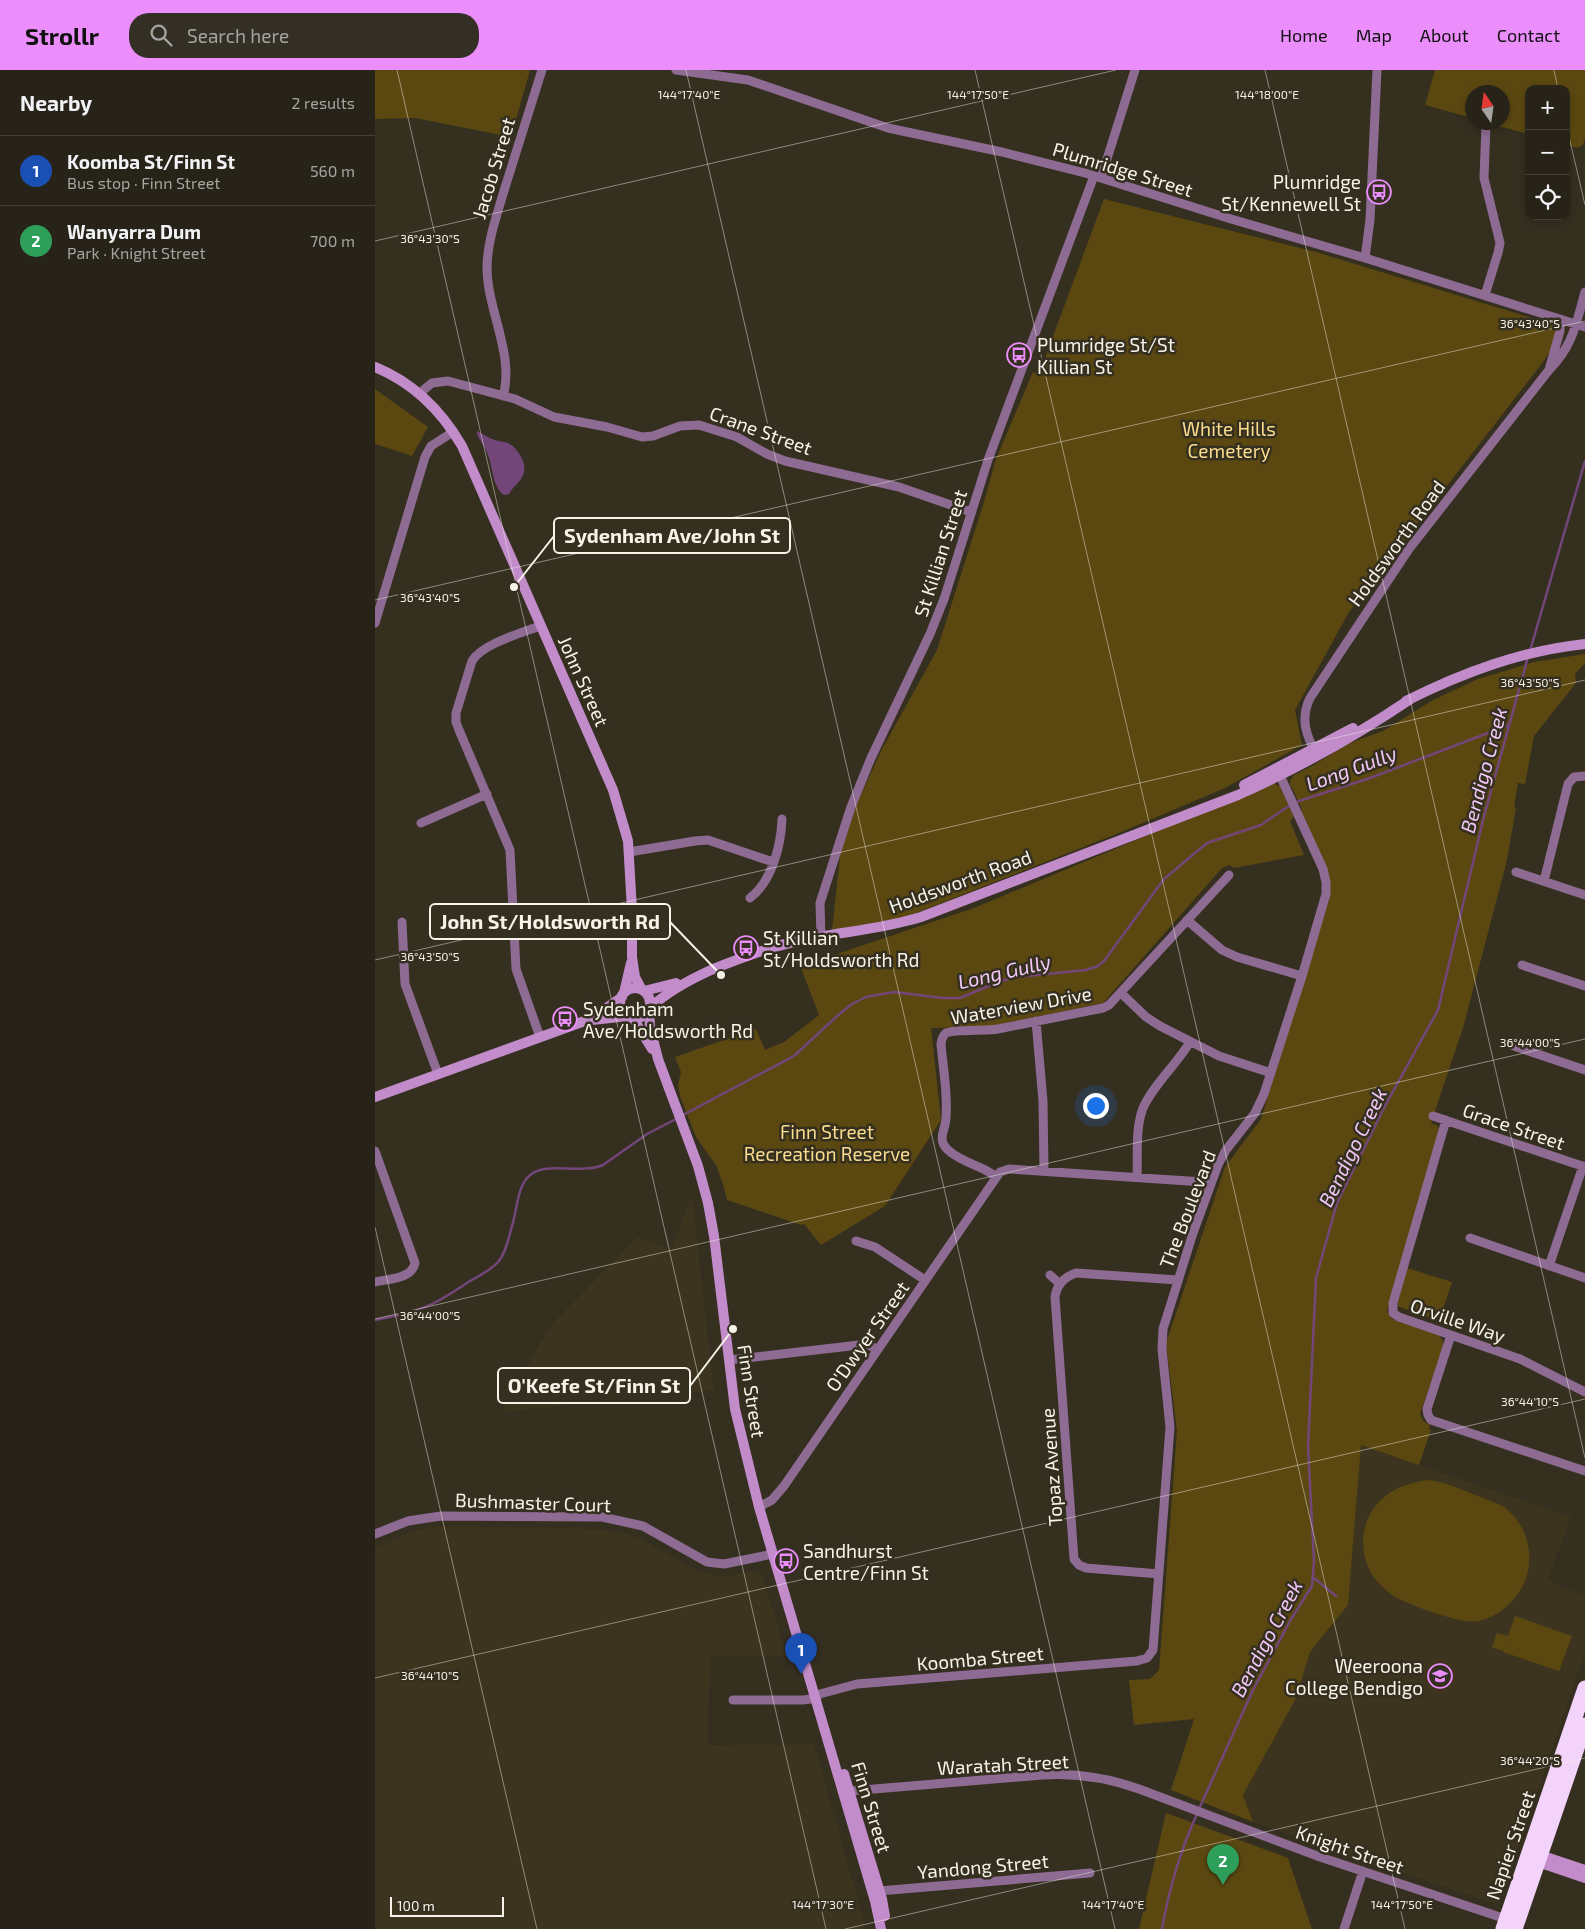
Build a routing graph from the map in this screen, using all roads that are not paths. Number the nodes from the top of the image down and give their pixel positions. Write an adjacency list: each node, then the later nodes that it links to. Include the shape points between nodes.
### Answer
1 (542, 70): 16 (street, Jacob Street, via 496,218 487,258 505,362)
2 (677, 70): 5 (street, Plumridge Street)
3 (1135, 70): 7 (street, St Killian Street)
4 (1377, 70): 8 (street, via 1370,220)
5 (740, 74): 7 (street, Plumridge Street, via 888,128 1002,152)
6 (1486, 130): 10 (street, via 1484,178 1500,243)
7 (1097, 177): 8 (street, Plumridge Street); 18 (street, St Killian Street, via 994,443)
8 (1365, 258): 10 (street, Plumridge Street)
9 (1585, 292): 12 (street, Holdsworth Road)
10 (1485, 295): 11 (street, Plumridge Street)
11 (1560, 319): 12 (street, Plumridge Street); 14 (street, Holdsworth Road, via 1560,331)
12 (1581, 326): 14 (street, Holdsworth Road, via 1566,351)
13 (375, 367): 15 (street)
14 (1549, 370): 22 (street, Holdsworth Road, via 1409,549 1310,698 1304,724)
15 (421, 393): 16 (street, Crane Street, via 432,383 442,380); 17 (street)
16 (503, 396): 18 (street, Crane Street, via 554,417 642,437 680,426 699,426 743,439 785,461 906,490)
17 (453, 432): 19 (street, via 431,446 425,457); 20 (street, John Street)
18 (971, 512): 37 (street, St Killian Street, via 938,617 851,807 820,903)
19 (375, 623)
20 (540, 626): 25 (street, via 488,647 472,662 456,717); 28 (street, John Street, via 613,790 626,829)
21 (1585, 644): 22 (street, Holdsworth Road, via 1501,660 1460,675)
22 (1315, 752): 23 (street, Holdsworth Road)
23 (1278, 772): 37 (street, Holdsworth Road, via 1174,819 932,913 884,927); 40 (street, The Boulevard, via 1323,869 1326,888)
24 (1585, 776): 32 (street, via 1574,778 1568,784)
25 (487, 794): 27 (street); 50 (street, via 510,850 516,968)
26 (782, 820): 29 (street, via 780,842)
27 (421, 823)
28 (629, 852): 29 (street, via 708,840); 38 (street, John Street)
29 (773, 862): 34 (street, via 764,884)
30 (1516, 872): 32 (street)
31 (1229, 875): 35 (street, Waterview Drive)
32 (1544, 882): 33 (street)
33 (1585, 895)
34 (750, 898)
35 (1187, 920): 40 (street, via 1222,950); 44 (street, Waterview Drive)
36 (402, 922): 56 (street, via 405,984)
37 (821, 937): 41 (street, Holdsworth Road, via 759,952)
38 (632, 957): 43 (street, John Street, via 636,979); 45 (street, John Street)
39 (1522, 965): 42 (street)
40 (1302, 976): 55 (street, The Boulevard)
41 (696, 977): 43 (street, Holdsworth Road); 46 (street, Holdsworth Road, via 662,996)
42 (1585, 986)
43 (643, 990): 45 (street, via 633,988); 46 (street, via 650,998)
44 (1121, 993): 48 (street, Waterview Drive, via 1103,1008); 51 (street, via 1151,1021)
45 (623, 995): 47 (street, via 621,1010); 49 (street)
46 (649, 1009): 47 (street, via 642,1017); 53 (street, Finn Street)
47 (630, 1017): 49 (street); 53 (street, Finn Street)
48 (1036, 1021): 62 (street, via 1043,1101); 63 (street, Waterview Drive, via 986,1031 951,1031 941,1041 947,1116 943,1142 958,1157)
49 (582, 1022): 50 (street)
50 (539, 1037): 56 (street)
51 (1190, 1042): 55 (street, via 1227,1059); 64 (street, via 1143,1108)
52 (1505, 1043): 54 (street)
53 (658, 1059): 77 (street, Finn Street, via 699,1170 711,1213)
54 (1585, 1070)
55 (1271, 1073): 65 (street, The Boulevard, via 1255,1113 1222,1158)
56 (438, 1074): 57 (street)
57 (375, 1097)
58 (1433, 1116): 59 (street, Grace Street)
59 (1446, 1120): 61 (street, Grace Street); 75 (street, Orville Way, via 1392,1307 1393,1313 1399,1317)
60 (375, 1151): 73 (street, via 415,1266 408,1275)
61 (1584, 1166): 68 (street)
62 (1044, 1171): 63 (street, via 1007,1169); 64 (street)
63 (995, 1176): 71 (street, O'Dwyer Street)
64 (1137, 1177): 65 (street)
65 (1211, 1184): 72 (street, The Boulevard)
66 (1470, 1238): 68 (street)
67 (856, 1241): 71 (street, via 875,1247)
68 (1549, 1266): 70 (street)
69 (1049, 1275): 74 (street)
70 (1585, 1278)
71 (925, 1280): 76 (street, O'Dwyer Street)
72 (1177, 1280): 74 (street, via 1081,1273 1071,1275); 83 (street, The Boulevard, via 1161,1342 1170,1427)
73 (375, 1282)
74 (1060, 1284): 83 (street, Topaz Avenue, via 1055,1301 1074,1559 1086,1568)
75 (1451, 1335): 78 (street, Orville Way, via 1527,1362); 79 (street, via 1427,1408 1431,1420)
76 (876, 1349): 77 (street, via 859,1345); 80 (street, O'Dwyer Street, via 782,1489 772,1500)
77 (729, 1360): 80 (street, Finn Street, via 737,1419)
78 (1585, 1392)
79 (1585, 1471)
80 (759, 1506): 82 (street, Finn Street)
81 (375, 1534): 82 (street, Bushmaster Court, via 408,1521 435,1516 602,1518 643,1526 707,1562 724,1564)
82 (773, 1554): 86 (street, Finn Street)
83 (1159, 1574): 84 (street, The Boulevard, via 1154,1646)
84 (1147, 1658): 86 (street, Koomba Street, via 1131,1662 857,1684)
85 (1585, 1688): 91 (highway, Napier Street)
86 (816, 1697): 87 (street, Koomba Street, via 803,1700); 89 (street, Finn Street)
87 (733, 1700)
88 (1585, 1725): 91 (highway, Napier Street)
89 (846, 1792): 90 (street, Waratah Street, via 1064,1774 1109,1780); 96 (street, Finn Street)
90 (1183, 1806): 93 (street, Knight Street)
91 (1534, 1857): 92 (street); 95 (street); 97 (highway, Napier Street)
92 (1585, 1870)
93 (1363, 1871): 97 (street, Knight Street); 100 (street)
94 (1090, 1873): 96 (street, Yandong Street)
95 (1585, 1878)
96 (876, 1891): 98 (street, Finn Street); 99 (street, Finn Street)
97 (1508, 1926)
98 (881, 1929)
99 (887, 1929)
100 (1344, 1929)

